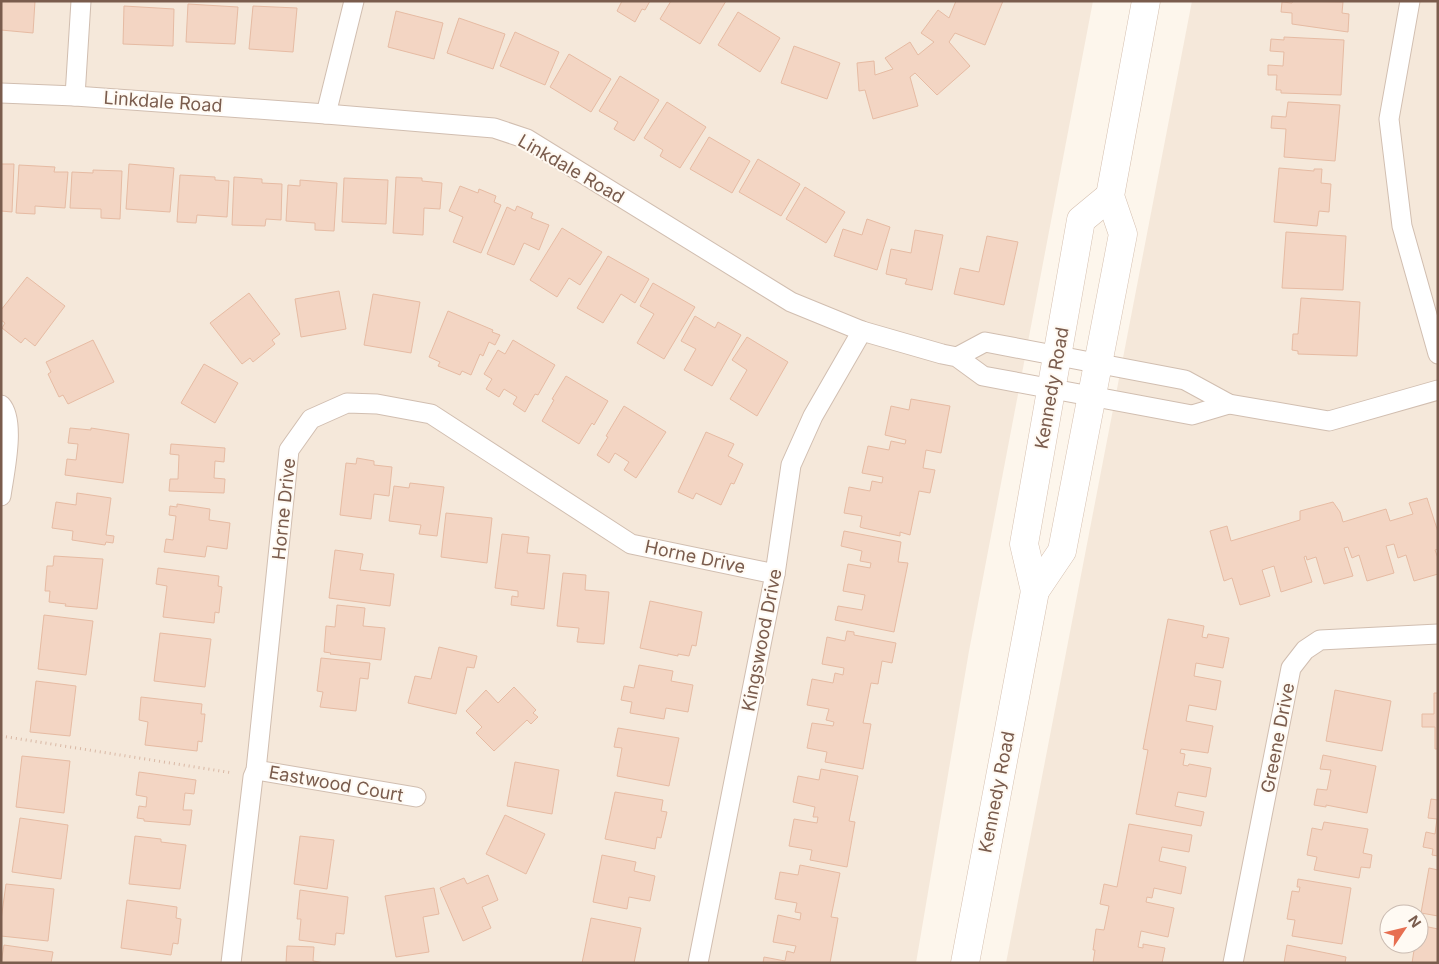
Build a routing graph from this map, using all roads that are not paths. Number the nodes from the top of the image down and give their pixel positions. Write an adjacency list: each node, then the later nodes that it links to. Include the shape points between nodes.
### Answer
1 (80, 1): 6 (street)
2 (354, 1): 7 (street)
3 (1146, 1): 8 (main road, Kennedy Road)
4 (1410, 1): 11 (street, via 1389,119 1402,226)
5 (1, 93): 6 (street, Linkdale Road)
6 (75, 96): 7 (street, Linkdale Road)
7 (326, 114): 9 (street, Linkdale Road, via 494,128 527,139 791,302)
8 (1110, 196): 10 (main road, Kennedy Road, via 1081,220); 13 (main road, Kennedy Road, via 1123,234)
9 (862, 331): 12 (street, Linkdale Road); 20 (street, Kingswood Drive, via 813,416 791,465)
10 (1058, 354): 12 (street, via 985,342); 13 (street); 14 (main road, Kennedy Road)
11 (1438, 354)
12 (956, 357): 14 (street, Linkdale Road, via 983,376)
13 (1099, 362): 16 (main road, Kennedy Road); 17 (street, via 1185,380)
14 (1051, 389): 16 (street, Linkdale Road); 21 (main road, Kennedy Road, via 1024,544)
15 (1438, 390): 17 (street, via 1329,420)
16 (1092, 397): 17 (street, Linkdale Road, via 1192,415); 21 (main road, Kennedy Road, via 1062,551)
17 (1229, 404)
18 (1, 405): 19 (street, via 5,408 9,427)
19 (1, 496)
20 (775, 574): 23 (street, Horne Drive, via 630,544 431,414 377,404 347,403 311,419 290,450); 26 (street, Kingswood Drive)
21 (1035, 591): 27 (main road, Kennedy Road)
22 (1438, 634): 28 (street, Greene Drive, via 1320,640 1305,650 1292,668)
23 (255, 773): 24 (street, Eastwood Court); 25 (street, Horne Drive)
24 (416, 797)
25 (231, 963)
26 (698, 963)
27 (965, 963)
28 (1233, 963)

